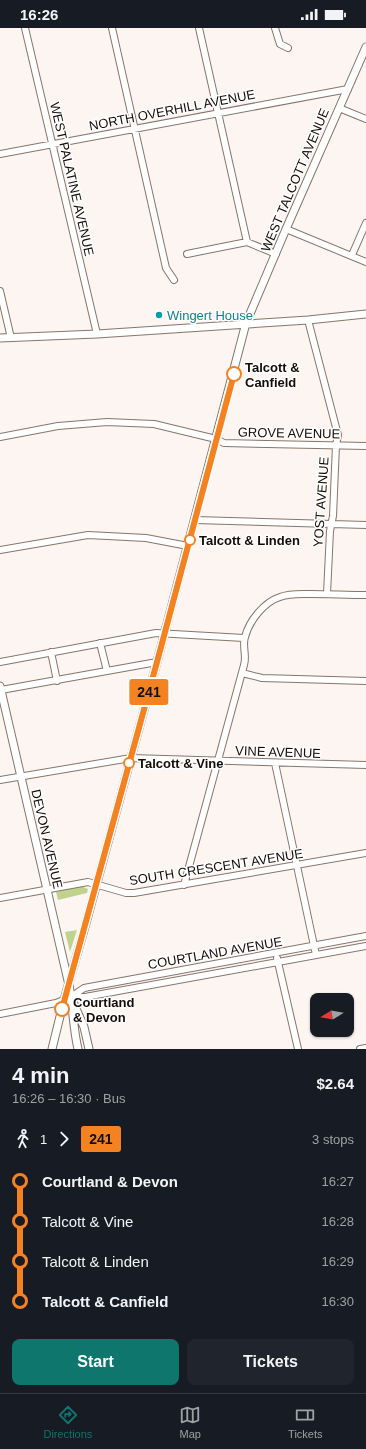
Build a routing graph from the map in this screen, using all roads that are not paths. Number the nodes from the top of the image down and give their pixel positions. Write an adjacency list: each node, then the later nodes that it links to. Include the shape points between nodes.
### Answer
1 (25, 28): 12 (street, WEST PALATINE AVENUE)
2 (112, 28): 11 (street)
3 (199, 28): 9 (street)
4 (275, 28): 6 (street, via 280,44)
5 (366, 47): 7 (street, WEST TALCOTT AVENUE)
6 (288, 48)
7 (348, 89): 8 (street, WEST TALCOTT AVENUE); 9 (street, NORTH OVERHILL AVENUE)
8 (338, 108): 10 (street); 15 (street, WEST TALCOTT AVENUE)
9 (218, 113): 11 (street, NORTH OVERHILL AVENUE); 16 (street)
10 (366, 119)
11 (136, 128): 12 (street, NORTH OVERHILL AVENUE); 21 (street, via 166,268)
12 (52, 144): 13 (street, NORTH OVERHILL AVENUE); 26 (street, WEST PALATINE AVENUE)
13 (0, 154)
14 (366, 223): 19 (street)
15 (286, 229): 18 (street, WEST TALCOTT AVENUE); 19 (street)
16 (247, 242): 17 (street); 18 (street)
17 (187, 254)
18 (276, 254): 25 (street, WEST TALCOTT AVENUE)
19 (352, 256): 20 (street)
20 (366, 262)
21 (174, 280)
22 (0, 291): 28 (street)
23 (366, 314): 24 (street)
24 (308, 320): 25 (street); 31 (street, YOST AVENUE, via 338,435)
25 (246, 323): 26 (street); 30 (street, WEST TALCOTT AVENUE)
26 (97, 334): 28 (street)
27 (0, 338): 28 (street)
28 (11, 338)
29 (0, 437): 30 (street, GROVE AVENUE, via 58,426 106,422 154,424)
30 (216, 439): 31 (street, GROVE AVENUE, via 224,443); 33 (street, WEST TALCOTT AVENUE)
31 (336, 445): 32 (street, GROVE AVENUE); 34 (street, YOST AVENUE)
32 (366, 446)
33 (195, 520): 34 (street); 36 (street, WEST TALCOTT AVENUE)
34 (332, 523): 35 (street); 38 (street, YOST AVENUE)
35 (366, 525)
36 (188, 546): 37 (street, via 146,538 88,535); 40 (street, WEST TALCOTT AVENUE)
37 (0, 550)
38 (327, 594): 39 (street); 41 (street, via 292,594 279,597 260,612)
39 (366, 595)
40 (164, 634): 41 (street); 42 (street, via 156,633); 45 (street, WEST TALCOTT AVENUE)
41 (244, 638): 47 (street, via 246,660)
42 (100, 643): 43 (street); 46 (street)
43 (51, 652): 44 (street); 48 (street)
44 (0, 662)
45 (157, 662): 46 (street); 51 (street, WEST TALCOTT AVENUE)
46 (107, 671): 48 (street)
47 (242, 673): 49 (street, via 262,678); 52 (street)
48 (57, 681): 50 (street)
49 (366, 681)
50 (0, 688): 55 (street, DEVON AVENUE)
51 (131, 758): 52 (street, VINE AVENUE); 55 (street, VINE AVENUE); 59 (street, WEST TALCOTT AVENUE)
52 (218, 761): 53 (street, VINE AVENUE); 60 (street)
53 (275, 763): 54 (street, VINE AVENUE); 58 (street)
54 (366, 765)
55 (21, 776): 56 (street, VINE AVENUE); 61 (street, DEVON AVENUE)
56 (0, 780)
57 (366, 853): 58 (street, SOUTH CRESCENT AVENUE)
58 (297, 866): 60 (street, SOUTH CRESCENT AVENUE); 64 (street)
59 (96, 885): 60 (street, SOUTH CRESCENT AVENUE, via 130,894); 61 (street, SOUTH CRESCENT AVENUE, via 88,882); 69 (street, WEST TALCOTT AVENUE)
60 (184, 885)
61 (46, 890): 62 (street, SOUTH CRESCENT AVENUE); 69 (street, DEVON AVENUE)
62 (0, 898)
63 (366, 936): 64 (street, COURTLAND AVENUE)
64 (314, 946): 66 (street, COURTLAND AVENUE); 67 (street)
65 (366, 946): 67 (street, COURTLAND AVENUE)
66 (276, 953): 68 (street); 70 (street, COURTLAND AVENUE, via 84,988)
67 (316, 955): 68 (street, COURTLAND AVENUE)
68 (278, 962): 70 (street, COURTLAND AVENUE, via 85,997); 77 (street)
69 (68, 985): 70 (street, DEVON AVENUE); 71 (street, WEST TALCOTT AVENUE)
70 (71, 997): 71 (street, COURTLAND AVENUE); 75 (street, DEVON AVENUE, via 74,1036); 76 (street, DEVON AVENUE, via 84,1027)
71 (64, 1000): 72 (street, COURTLAND AVENUE); 74 (street, WEST TALCOTT AVENUE)
72 (0, 1014)
73 (366, 1048): 78 (street)
74 (52, 1049)
75 (78, 1049)
76 (89, 1049)
77 (298, 1049)
78 (360, 1049)

